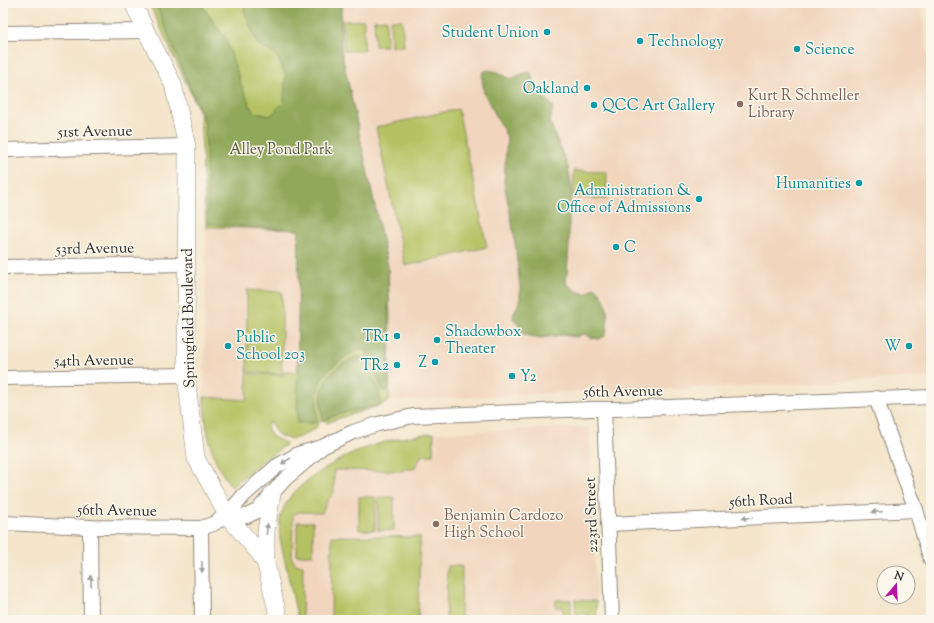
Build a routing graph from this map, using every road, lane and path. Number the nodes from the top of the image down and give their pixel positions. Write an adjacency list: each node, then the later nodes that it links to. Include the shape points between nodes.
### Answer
1 (133, 3): 2 (main road, Springfield Boulevard)
2 (146, 31): 3 (street); 4 (main road, Springfield Boulevard, via 173,84)
3 (3, 34)
4 (187, 146): 5 (street, 51st Avenue); 6 (main road, Springfield Boulevard)
5 (3, 150)
6 (187, 264): 7 (street, 53rd Avenue); 8 (main road, Springfield Boulevard)
7 (3, 267)
8 (186, 375): 9 (street, 54th Avenue); 16 (main road, Springfield Boulevard, via 196,458)
9 (3, 378)
10 (931, 397): 11 (street, 56th Avenue)
11 (876, 398): 12 (street, 56th Avenue); 15 (street)
12 (604, 409): 13 (street, 56th Avenue, via 406,418 353,432); 18 (street, 223rd Street)
13 (322, 447): 14 (street, 56th Avenue, via 285,479); 16 (street, 56th Avenue, one-way to 16, via 298,454 277,466 244,495)
14 (272, 494): 16 (street, 56th Avenue, via 257,511 248,516); 22 (main road, one-way to 14, via 266,531)
15 (916, 510): 18 (street, 56th Road, one-way to 18); 21 (street)
16 (227, 515): 20 (street, 56th Avenue); 22 (main road, Springfield Boulevard)
17 (3, 523): 19 (street, 56th Avenue)
18 (608, 524): 26 (street, 223rd Street)
19 (90, 527): 20 (street, 56th Avenue); 23 (street, one-way to 19)
20 (201, 528): 24 (street, one-way to 24)
21 (931, 560)
22 (266, 564): 25 (main road, Springfield Boulevard)
23 (91, 620)
24 (202, 620)
25 (279, 620)
26 (612, 620)

